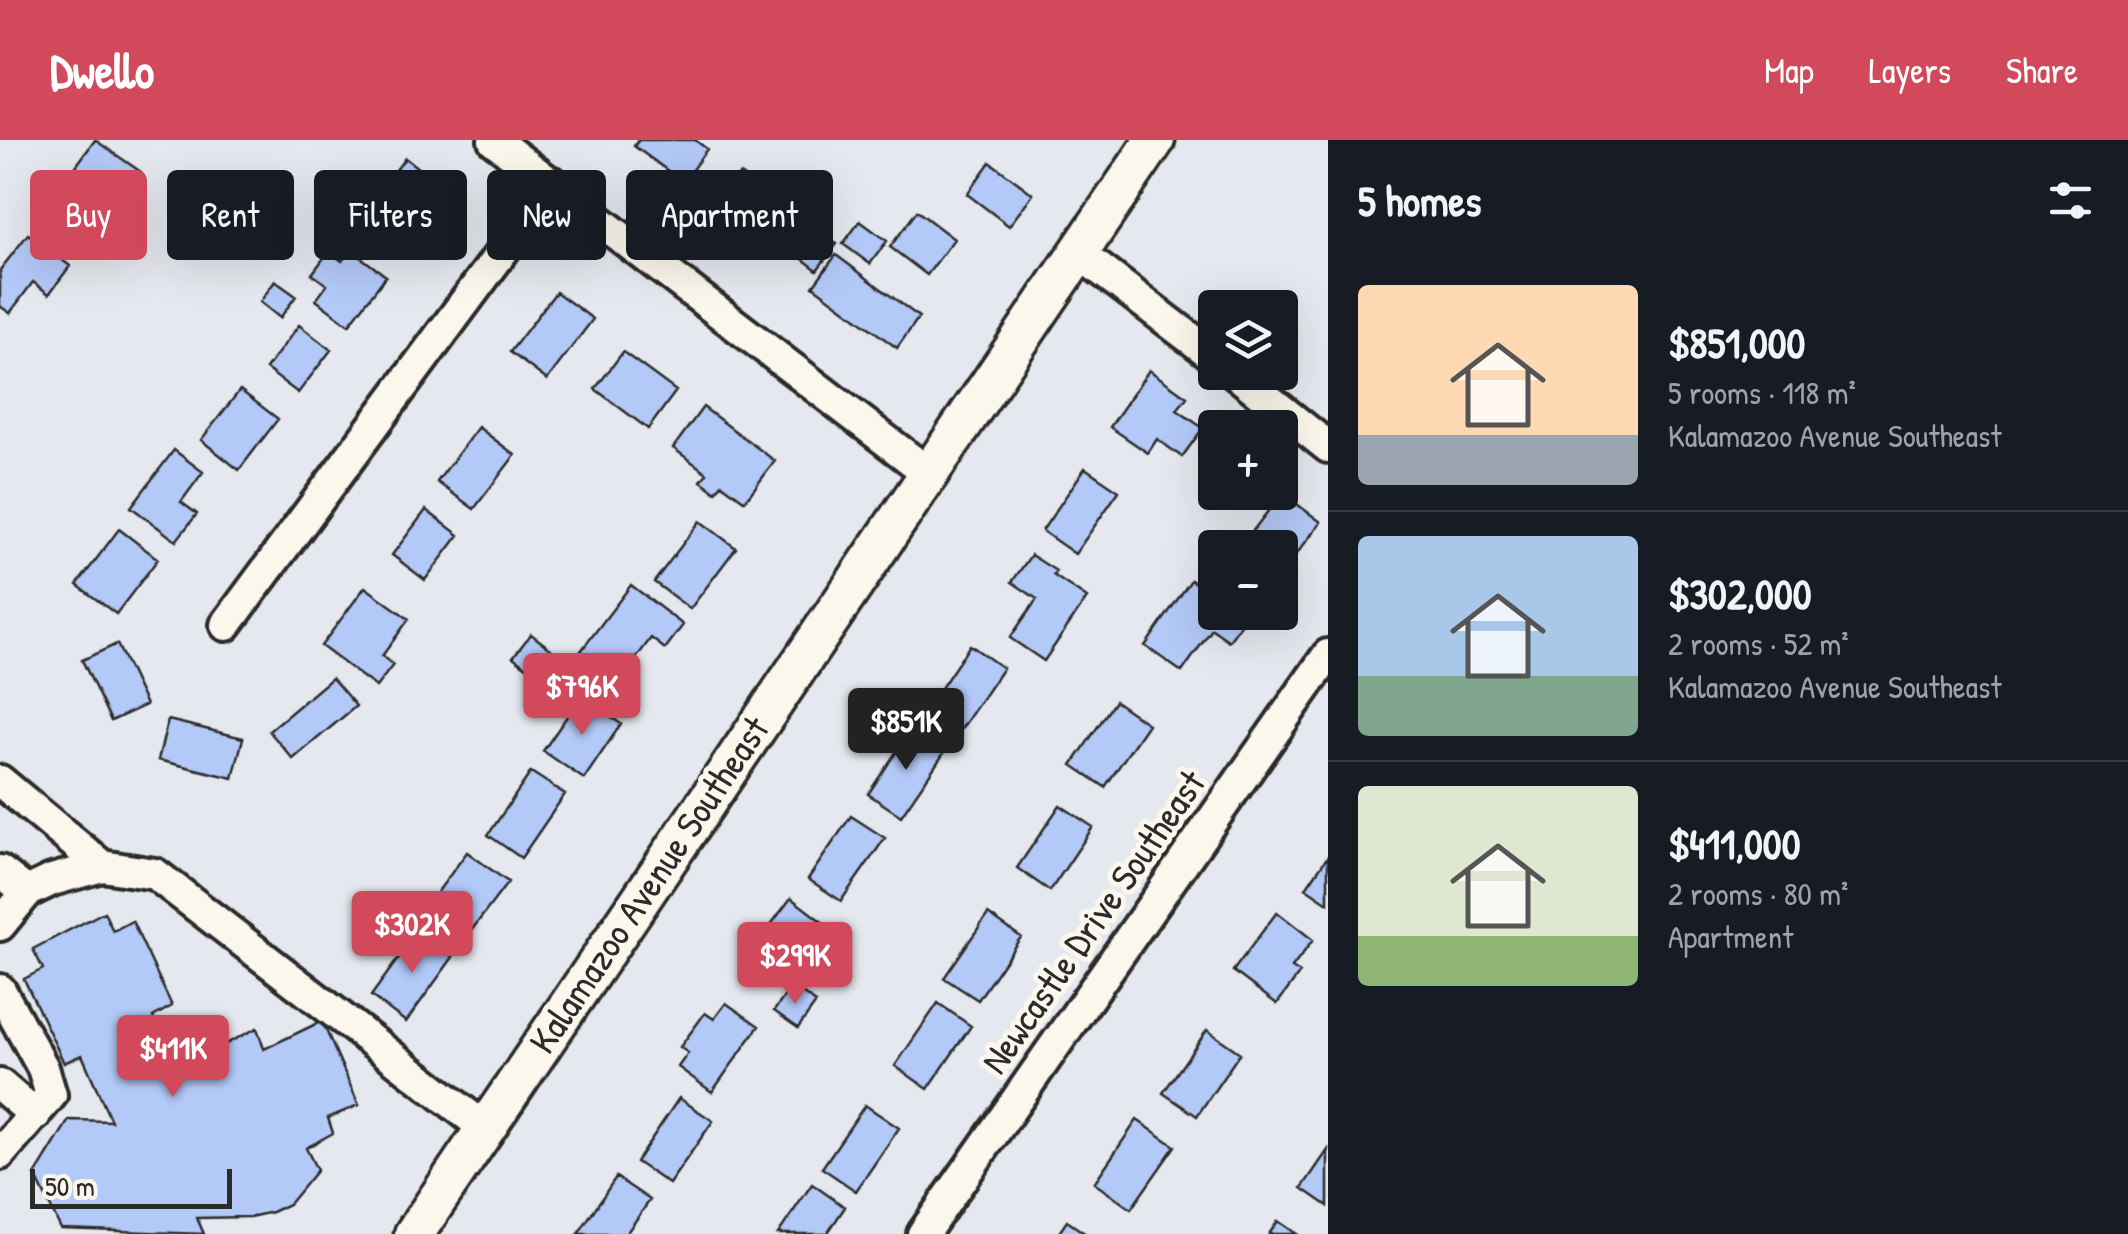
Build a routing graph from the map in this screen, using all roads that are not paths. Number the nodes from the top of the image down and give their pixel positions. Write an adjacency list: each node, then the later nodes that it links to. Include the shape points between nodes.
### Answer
1 (494, 140): 3 (street)
2 (1155, 140): 5 (main road, Kalamazoo Avenue Southeast)
3 (534, 170)
4 (606, 224): 10 (street)
5 (1079, 253): 7 (street); 10 (main road, Kalamazoo Avenue Southeast)
6 (495, 260): 11 (street)
7 (1198, 344)
8 (1257, 390): 9 (street)
9 (1328, 447)
10 (931, 474): 21 (main road, Kalamazoo Avenue Southeast)
11 (226, 625)
12 (1328, 655): 24 (street, Newcastle Drive Southeast)
13 (0, 781): 14 (street)
14 (102, 866): 16 (street); 21 (street, via 155,874)
15 (0, 870): 16 (street)
16 (27, 892): 17 (street)
17 (0, 924)
18 (0, 990): 20 (street, via 44,1068 51,1095)
19 (0, 1085): 20 (street)
20 (35, 1114): 22 (street)
21 (486, 1129): 23 (main road, Kalamazoo Avenue Southeast)
22 (0, 1154)
23 (414, 1234)
24 (923, 1234)

